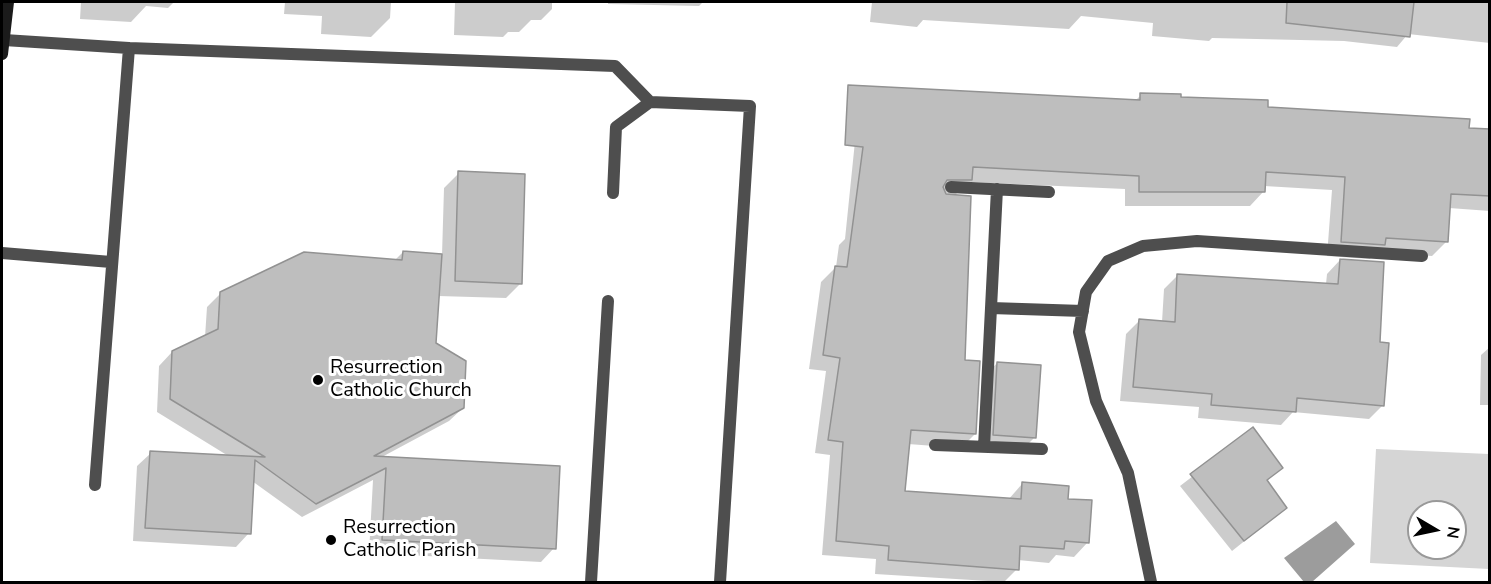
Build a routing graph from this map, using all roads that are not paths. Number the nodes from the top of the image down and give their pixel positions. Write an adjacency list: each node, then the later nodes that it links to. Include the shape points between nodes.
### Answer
1 (8, 2): 2 (main road)
2 (4, 40): 3 (lane); 4 (main road)
3 (129, 48): 5 (lane, via 615,66); 12 (lane)
4 (2, 54)
5 (650, 102): 9 (lane, via 616,127); 21 (lane, via 750,106)
6 (951, 187): 7 (lane)
7 (997, 189): 8 (lane); 14 (lane)
8 (1049, 192)
9 (613, 193)
10 (2, 253): 12 (lane)
11 (1422, 256): 15 (lane, via 1197,241 1143,246 1108,261 1086,292)
12 (111, 262): 19 (lane)
13 (608, 301): 20 (lane)
14 (991, 308): 15 (lane); 17 (lane)
15 (1083, 311): 22 (lane, via 1079,332 1096,401 1128,473)
16 (935, 445): 17 (lane)
17 (984, 447): 18 (lane)
18 (1042, 449)
19 (95, 484)
20 (591, 582)
21 (720, 582)
22 (1151, 582)

